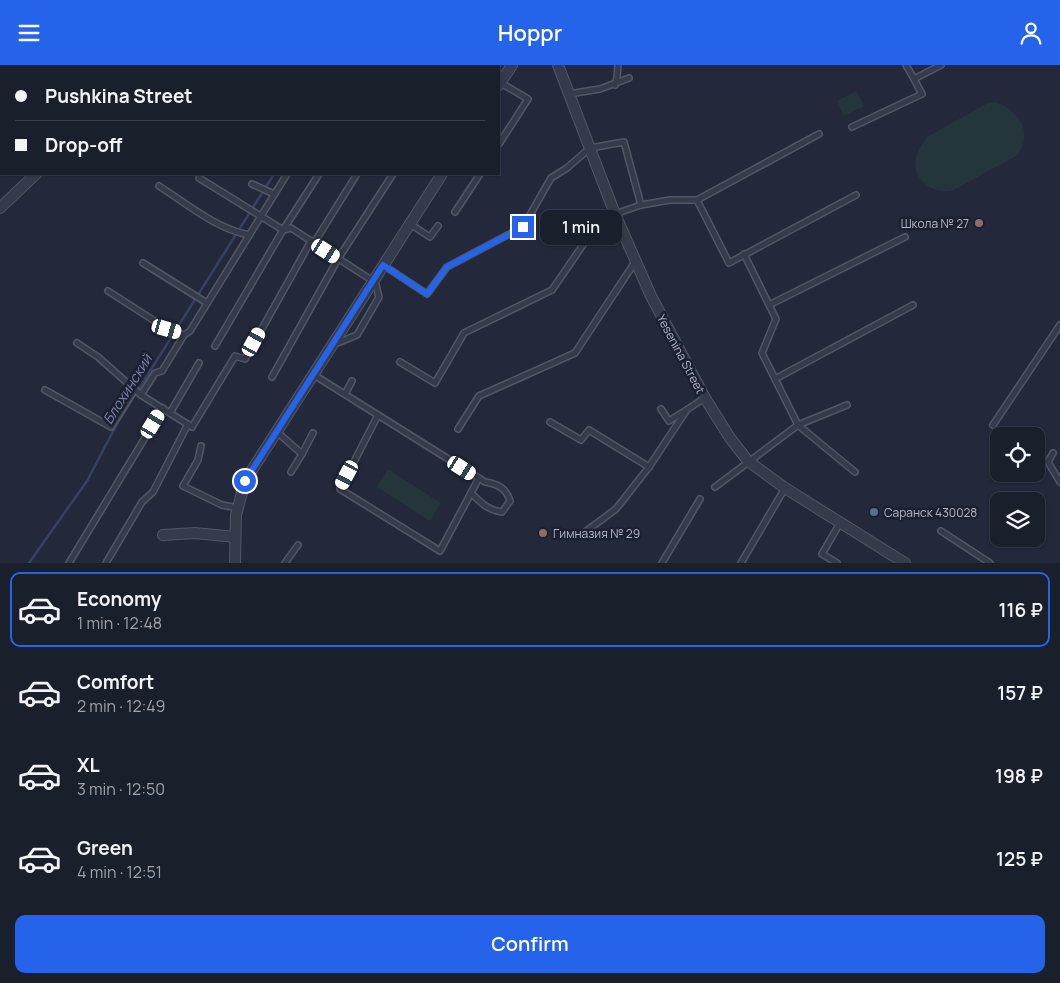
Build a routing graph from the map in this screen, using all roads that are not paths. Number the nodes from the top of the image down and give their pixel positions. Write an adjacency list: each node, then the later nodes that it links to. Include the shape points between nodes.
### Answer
1 (512, 65): 8 (street)
2 (558, 65): 10 (street, Yesenina Street)
3 (618, 65): 9 (lane)
4 (906, 65): 7 (lane)
5 (941, 65): 7 (lane)
6 (629, 79): 9 (lane)
7 (914, 79): 11 (lane, via 922,94)
8 (500, 84): 13 (lane, via 528,99)
9 (615, 85): 10 (lane)
10 (568, 94): 14 (street, Yesenina Street)
11 (852, 127)
12 (819, 134): 27 (lane)
13 (500, 142)
14 (590, 149): 28 (lane, via 624,143); 31 (street, Yesenina Street); 43 (lane, via 551,178 523,227 447,267 427,294)
15 (35, 175): 29 (street)
16 (286, 175): 25 (lane)
17 (318, 175): 35 (lane)
18 (357, 175): 38 (lane)
19 (392, 175): 40 (lane)
20 (441, 175): 33 (street)
21 (479, 175): 30 (lane)
22 (199, 178): 32 (lane)
23 (252, 184): 25 (lane)
24 (158, 186): 36 (lane, via 228,229)
25 (272, 193): 32 (lane)
26 (856, 195): 39 (lane)
27 (697, 200): 28 (lane); 39 (lane, via 729,263)
28 (642, 205): 31 (lane)
29 (0, 208)
30 (455, 212)
31 (615, 214): 41 (street, Yesenina Street); 54 (lane, via 596,226 552,291 464,333 435,383)
32 (258, 215): 35 (lane); 36 (lane)
33 (410, 224): 34 (lane, via 430,237); 43 (street)
34 (438, 227)
35 (283, 229): 38 (lane, via 291,228); 53 (lane)
36 (249, 235): 46 (lane)
37 (904, 237): 47 (lane)
38 (312, 242): 40 (lane); 72 (lane, via 245,359 235,356 192,427)
39 (744, 254): 47 (lane)
40 (338, 259): 44 (lane); 57 (lane)
41 (635, 262): 64 (street, Yesenina Street); 75 (lane, via 575,353 479,396)
42 (143, 263): 46 (lane)
43 (383, 265): 44 (street)
44 (374, 280): 52 (street); 52 (lane, via 379,297 357,335)
45 (108, 291): 50 (lane, via 167,329)
46 (207, 303): 50 (lane, via 190,331)
47 (769, 305): 58 (lane, via 776,319 762,353)
48 (913, 305): 58 (lane)
49 (1060, 325): 74 (lane)
50 (182, 334): 62 (lane, via 162,371 156,373)
51 (77, 343): 60 (lane)
52 (333, 345): 56 (street)
53 (215, 346)
54 (400, 362)
55 (200, 363): 69 (lane)
56 (314, 375): 63 (lane); 76 (street)
57 (272, 377)
58 (775, 379): 73 (lane)
59 (352, 381): 63 (lane)
60 (133, 388): 61 (lane, via 111,427); 62 (lane)
61 (45, 390)
62 (141, 394): 66 (lane)
63 (345, 394): 70 (lane)
64 (704, 398): 68 (lane); 81 (street, Yesenina Street)
65 (847, 405): 73 (lane)
66 (163, 408): 69 (lane); 98 (lane)
67 (661, 409): 68 (lane, via 669,421)
68 (686, 411): 82 (lane)
69 (170, 413): 72 (lane)
70 (378, 415): 85 (lane); 89 (lane, via 340,489 440,551)
71 (550, 422): 82 (lane, via 581,440 589,430)
72 (188, 424): 99 (lane, via 153,492 142,502)
73 (798, 425): 81 (lane); 84 (lane)
74 (993, 425)
75 (458, 429)
76 (277, 432): 79 (lane); 91 (street, via 245,481)
77 (313, 433): 79 (lane)
78 (202, 446): 91 (lane, via 183,486 222,505)
79 (302, 453): 83 (lane)
80 (1053, 453): 86 (lane, via 1048,462)
81 (748, 461): 87 (lane); 88 (street, Yesenina Street)
82 (649, 467): 94 (lane, via 616,509)
83 (291, 472)
84 (855, 472)
85 (479, 478): 89 (lane); 89 (lane, via 499,486 507,492 510,501 502,512 494,511 486,508)
86 (1060, 483)
87 (715, 487)
88 (785, 488): 92 (street, Yesenina Street); 103 (lane)
89 (471, 493)
90 (700, 499): 102 (lane)
91 (238, 508): 96 (street)
92 (840, 522): 104 (lane, via 822,554); 105 (street, Yesenina Street)
93 (940, 531): 106 (lane)
94 (584, 532)
95 (163, 535): 96 (street, via 195,533)
96 (235, 537): 100 (street)
97 (298, 545): 101 (lane)
98 (69, 563)
99 (106, 563)
100 (235, 563)
101 (286, 563)
102 (662, 563)
103 (741, 563)
104 (837, 563)
105 (905, 563)
106 (990, 563)

